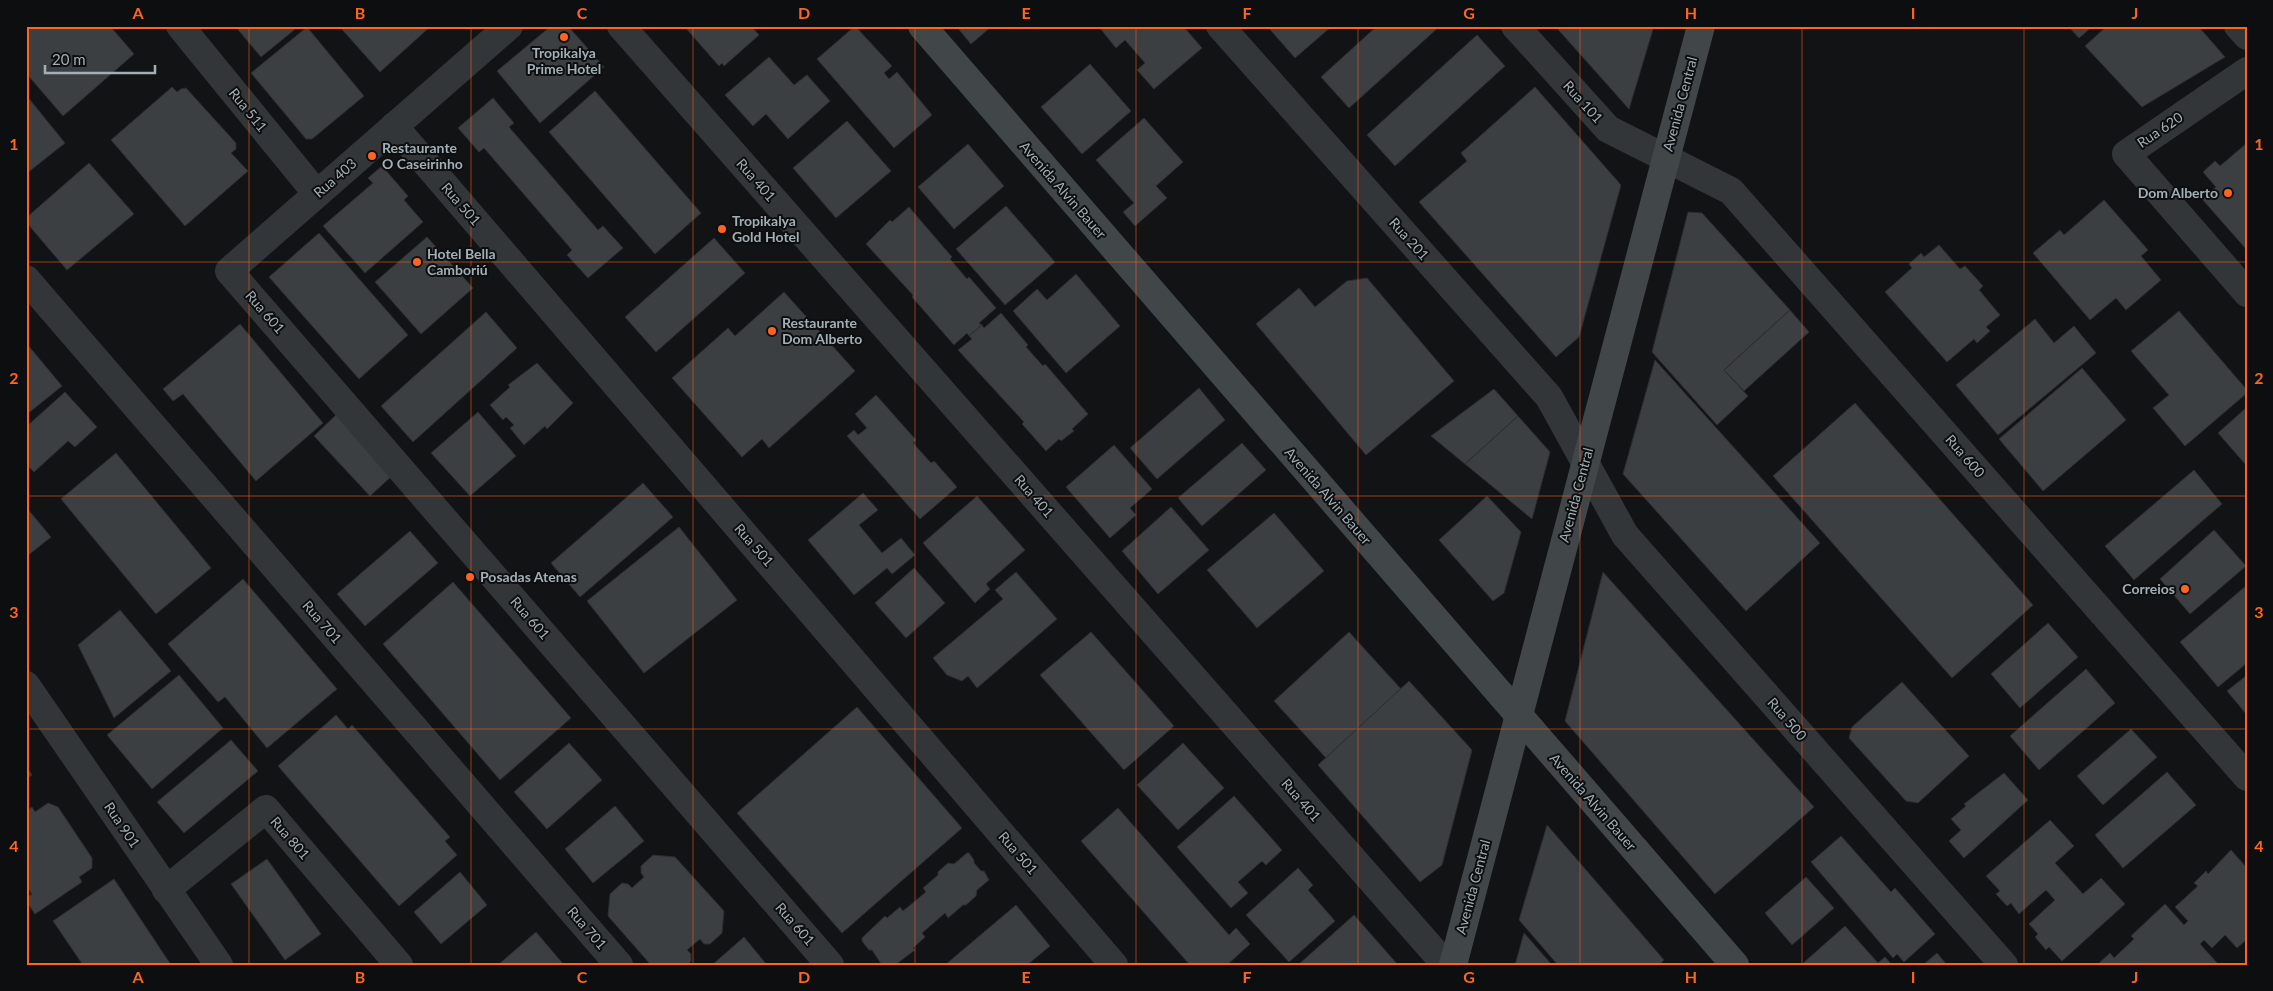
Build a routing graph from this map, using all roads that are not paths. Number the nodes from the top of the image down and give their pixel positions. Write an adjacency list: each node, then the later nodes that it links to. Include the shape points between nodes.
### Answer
1 (180, 26): 13 (street, Rua 511)
2 (508, 26): 11 (street, Rua 403)
3 (622, 26): 27 (street, Rua 401)
4 (922, 26): 19 (main road, Avenida Alvin Bauer)
5 (1220, 26): 17 (street, Rua 201, via 1549,397)
6 (1515, 26): 12 (street, Rua 101, via 1608,129)
7 (1700, 26): 12 (main road, Avenida Central)
8 (2238, 26): 9 (street)
9 (2247, 36)
10 (2247, 71): 16 (street, Rua 620, via 2126,154)
11 (394, 126): 13 (street, Rua 403); 26 (street, Rua 501)
12 (1666, 159): 17 (main road, Avenida Central); 20 (street, Rua 600, via 1731,190)
13 (317, 194): 14 (street, Rua 403)
14 (229, 271): 25 (street, Rua 601)
15 (26, 279): 24 (street, Rua 701)
16 (2247, 293)
17 (1585, 462): 19 (main road, Avenida Central); 30 (street, Rua 500, via 1625,535)
18 (26, 685): 21 (street, Rua 901)
19 (1518, 716): 28 (main road, Avenida Central); 29 (main road, Avenida Alvin Bauer)
20 (2247, 777)
21 (166, 890): 22 (street, Rua 901); 23 (street, Rua 801, via 266,809)
22 (219, 965)
23 (399, 965)
24 (619, 965)
25 (830, 965)
26 (1114, 965)
27 (1446, 965)
28 (1453, 965)
29 (1735, 965)
30 (2004, 965)

